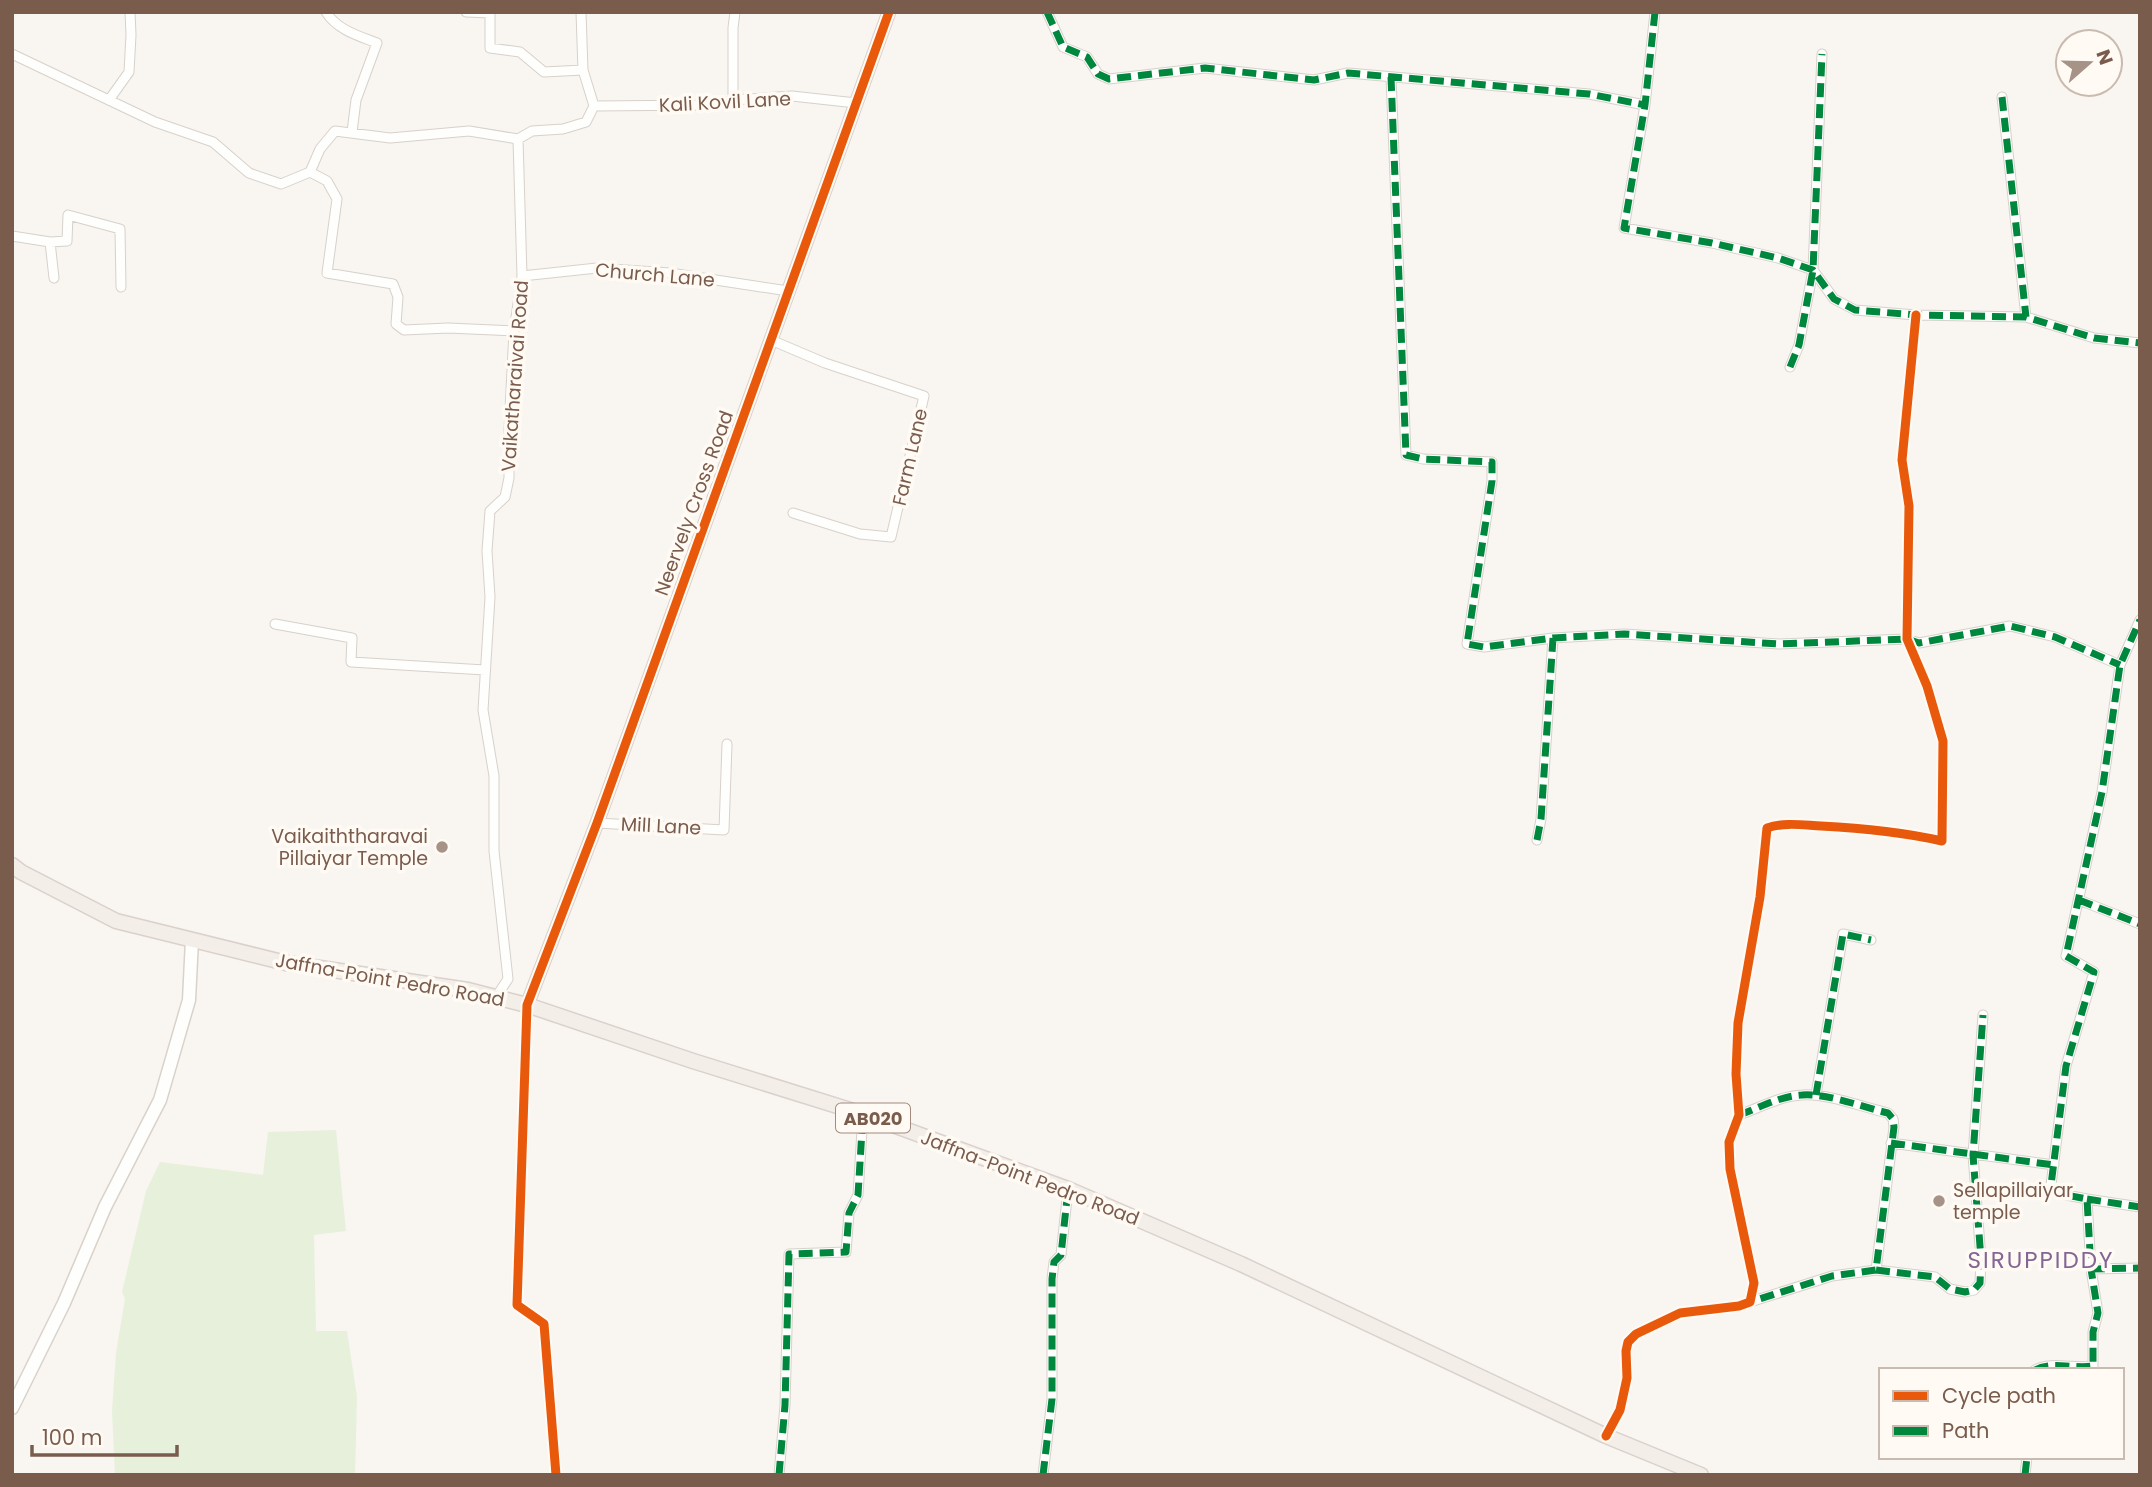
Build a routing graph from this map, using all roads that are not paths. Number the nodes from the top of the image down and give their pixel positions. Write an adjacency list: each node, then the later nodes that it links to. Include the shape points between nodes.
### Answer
1 (130, 12): 14 (street, via 129,72)
2 (326, 12): 19 (street, via 348,32 377,43 356,100)
3 (466, 12): 11 (street, via 490,13 490,48 520,52 544,72)
4 (581, 12): 11 (street)
5 (735, 12): 15 (street)
6 (889, 12): 16 (street, Neervely Cross Road)
7 (1048, 12): 12 (street, via 1063,47 1087,57 1098,74 1109,79 1205,68 1314,80 1348,73)
8 (1654, 12): 17 (street)
9 (12, 54): 14 (street)
10 (1822, 54): 24 (street)
11 (583, 70): 18 (street)
12 (1391, 77): 17 (street, via 1589,94); 38 (street, via 1406,455 1492,462 1467,644 1483,648)
13 (2002, 97): 30 (street)
14 (110, 100): 21 (street, via 213,142 249,173 281,184)
15 (733, 100): 16 (street, Kali Kovil Lane, via 792,96); 18 (street, Kali Kovil Lane, via 704,105)
16 (856, 103): 28 (street, Neervely Cross Road)
17 (1645, 105): 24 (street, via 1625,228 1713,243)
18 (594, 106): 20 (street, via 586,122 532,131)
19 (352, 132): 20 (street, via 390,138 469,131); 21 (street, via 335,131)
20 (518, 139): 25 (street, Vaikatharaivai Road)
21 (310, 172): 31 (street, via 327,181 337,199 327,273 393,284 398,297 396,324 404,330)
22 (12, 236): 23 (street)
23 (50, 242): 26 (street); 27 (street, via 67,240 68,215 120,229)
24 (1813, 270): 29 (street, via 1834,299 1855,310); 34 (street, via 1799,345)
25 (522, 276): 28 (street, Church Lane, via 597,268 670,273); 31 (street, Vaikatharaivai Road)
26 (54, 278)
27 (121, 287)
28 (788, 291): 32 (street, Neervely Cross Road)
29 (1916, 315): 30 (street); 39 (street, via 1902,460 1909,506)
30 (2026, 317): 33 (street, via 2094,338)
31 (514, 331): 41 (street, Vaikatharaivai Road, via 509,478 505,497 490,511)
32 (771, 341): 35 (street, Farm Lane, via 924,396 891,537 860,534); 43 (street, Neervely Cross Road)
33 (2140, 343)
34 (1790, 367)
35 (793, 513)
36 (2140, 620): 40 (street)
37 (275, 624): 41 (street, via 352,638 351,663)
38 (1552, 638): 39 (street, via 1624,634 1779,644); 44 (street)
39 (1907, 639): 40 (street, via 1919,643 2010,626 2055,637); 55 (street, via 1943,741 1942,841 1835,826 1782,824 1767,828 1738,1023)
40 (2120, 665): 46 (street, via 2102,792)
41 (485, 670): 50 (street, Vaikatharaivai Road, via 483,710 494,776 494,850 508,979)
42 (727, 744): 43 (street, Mill Lane, via 724,830)
43 (597, 823): 51 (street, Neervely Cross Road)
44 (1537, 840)
45 (12, 865): 48 (main road, Jaffna-Point Pedro Road / AB020, via 116,921)
46 (2079, 900): 47 (street); 58 (street, via 2066,956 2094,972 2066,1066)
47 (2140, 924)
48 (192, 940): 50 (main road, Jaffna-Point Pedro Road / AB020, via 286,963); 69 (street, via 188,1000 160,1100)
49 (1871, 940): 53 (street, via 1843,934)
50 (496, 997): 51 (main road, Jaffna-Point Pedro Road / AB020)
51 (527, 1005): 54 (main road, Jaffna-Point Pedro Road / AB020); 71 (street, via 517,1305 544,1324)
52 (1983, 1014): 57 (street)
53 (1816, 1095): 55 (street, via 1785,1098); 56 (street, via 1888,1113 1894,1127)
54 (863, 1114): 59 (main road, Jaffna-Point Pedro Road / AB020); 72 (street, via 858,1195 849,1213 846,1252 789,1254)
55 (1739, 1115): 65 (street, via 1729,1142 1730,1169 1754,1283)
56 (1891, 1143): 57 (street); 64 (street)
57 (1973, 1155): 58 (street); 64 (street, via 1980,1283 1965,1292 1950,1289 1935,1277)
58 (2054, 1165): 60 (street, via 2051,1185 2056,1193)
59 (1068, 1189): 70 (main road, Jaffna-Point Pedro Road / AB020, via 1241,1264); 73 (street, via 1062,1255 1054,1262 1052,1279 1052,1399)
60 (2087, 1199): 61 (street); 63 (street)
61 (2140, 1207)
62 (2140, 1268): 63 (street)
63 (2091, 1269): 68 (street, via 2098,1313 2092,1366)
64 (1876, 1270): 65 (street, via 1832,1276)
65 (1750, 1302): 70 (street, via 1681,1313 1636,1334 1626,1351 1627,1378 1619,1410)
66 (2039, 1368): 67 (street)
67 (2080, 1368)
68 (2080, 1368)
69 (12, 1408)
70 (1606, 1436): 74 (main road, Jaffna-Point Pedro Road / AB020)
71 (556, 1475)
72 (779, 1475)
73 (1043, 1475)
74 (1701, 1475)

